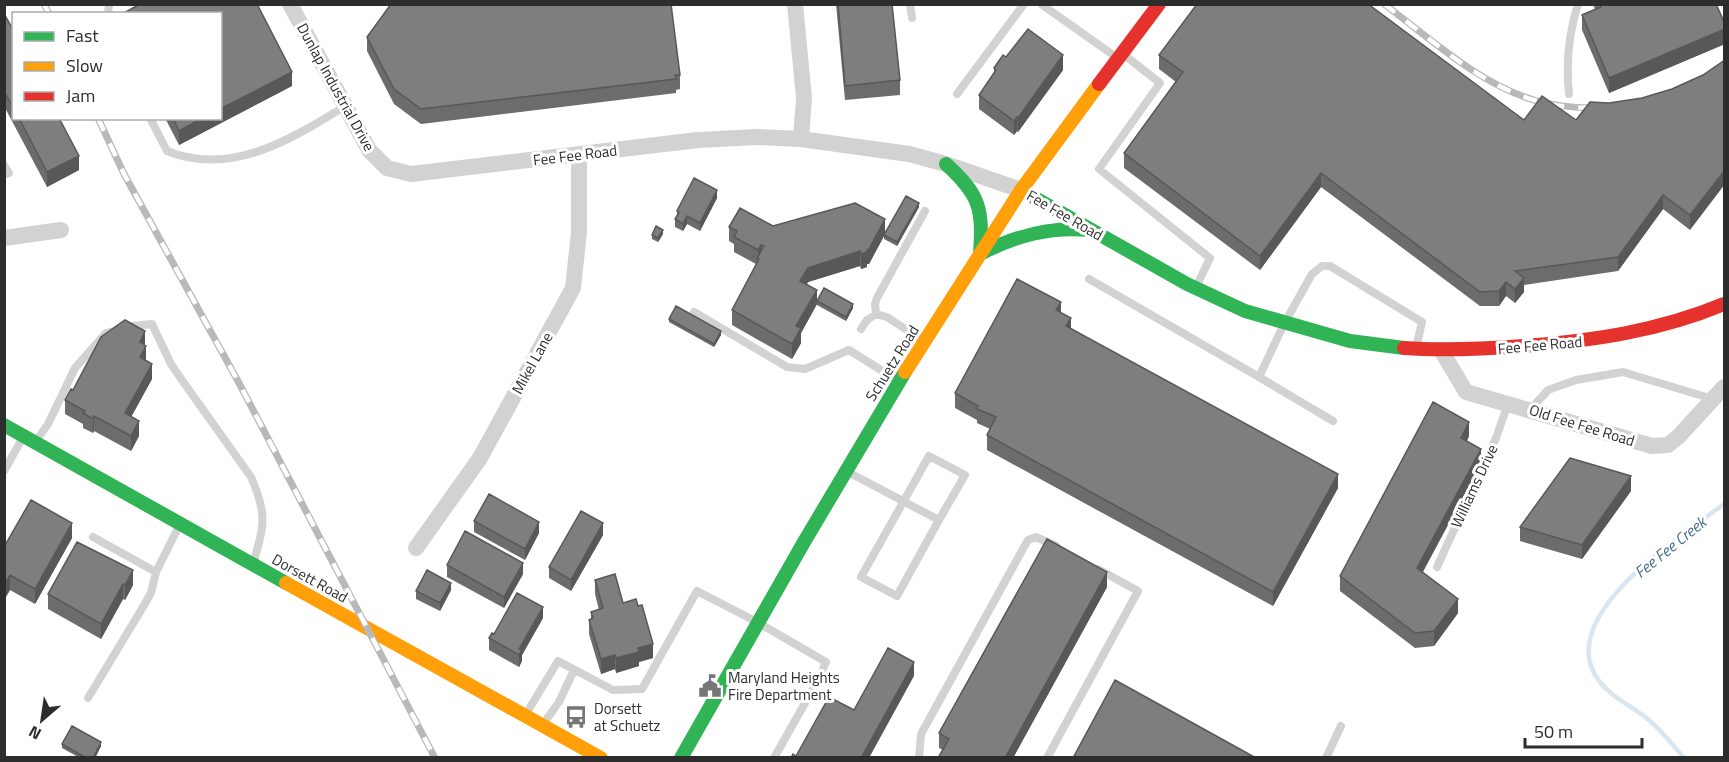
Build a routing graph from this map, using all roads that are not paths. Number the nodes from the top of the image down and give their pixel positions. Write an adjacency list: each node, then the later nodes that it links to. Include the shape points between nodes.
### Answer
1 (290, 4): 12 (street, Dunlap Industrial Drive)
2 (795, 4): 14 (street, via 804,98)
3 (910, 4): 8 (lane)
4 (1024, 4): 10 (lane)
5 (1041, 4): 9 (lane)
6 (1159, 4): 9 (main road, Schuetz Road)
7 (1578, 4): 11 (lane, via 1567,75)
8 (912, 18)
9 (1121, 57): 20 (main road, Schuetz Road); 27 (lane, via 1160,83 1099,169 1210,258)
10 (957, 94)
11 (1569, 94)
12 (345, 106): 13 (lane, via 296,136 236,158 183,158 167,151); 18 (street, Dunlap Industrial Drive, via 369,150)
13 (151, 120)
14 (801, 139): 15 (street, Fee Fee Road, via 698,140); 16 (street, Fee Fee Road, via 909,154)
15 (579, 155): 18 (street, Fee Fee Road, via 411,174); 50 (street, Mikel Lane, via 579,232 573,288 480,458)
16 (946, 164): 20 (street, Fee Fee Road); 25 (main road, via 966,181 979,201)
17 (4, 165): 19 (lane, via 9,173)
18 (387, 168)
19 (4, 175)
20 (1021, 190): 23 (main road, Fee Fee Road); 25 (main road, Schuetz Road)
21 (925, 211): 30 (lane, via 877,298)
22 (61, 230): 24 (street)
23 (1092, 230): 25 (main road, via 1042,231); 27 (main road, Fee Fee Road)
24 (4, 238)
25 (980, 254): 33 (main road, Schuetz Road)
26 (1089, 279): 36 (lane)
27 (1195, 288): 31 (main road, Fee Fee Road)
28 (1725, 304): 35 (main road, Fee Fee Road, via 1656,328 1589,341)
29 (694, 312): 37 (lane, via 787,367 805,369 849,350)
30 (876, 314): 32 (lane); 33 (lane)
31 (1284, 324): 34 (main road, Fee Fee Road, via 1370,344); 34 (lane, via 1312,274 1322,266 1330,266 1422,322); 36 (lane)
32 (861, 329)
33 (925, 342): 37 (main road, Schuetz Road)
34 (1416, 349): 35 (main road, Fee Fee Road)
35 (1441, 350): 39 (street, Old Fee Fee Road, via 1466,392)
36 (1259, 377): 41 (lane)
37 (900, 382): 45 (main road, Schuetz Road)
38 (1719, 393): 40 (lane, via 1623,372 1576,380 1548,390); 40 (street, Old Fee Fee Road, via 1668,445 1652,446)
39 (1508, 404): 40 (street, Old Fee Fee Road); 54 (lane, Williams Drive)
40 (1530, 410)
41 (1333, 422)
42 (4, 424): 43 (main road, Dorsett Road)
43 (30, 439): 44 (lane); 48 (main road, Dorsett Road); 52 (lane, via 48,424 75,368 106,333 152,324 171,364 251,477 259,496 262,532)
44 (4, 471)
45 (845, 471): 46 (lane); 56 (main road, Schuetz Road)
46 (903, 501): 47 (lane); 47 (lane, via 929,456 956,470 964,475); 47 (lane, via 861,577 897,596)
47 (939, 520)
48 (180, 524): 52 (main road, Dorsett Road); 55 (lane)
49 (93, 537): 55 (lane)
50 (416, 548)
51 (1061, 549): 65 (lane, via 1036,537 1024,547 921,734)
52 (252, 564): 59 (main road, Dorsett Road)
53 (1090, 565): 66 (lane, via 1138,591)
54 (1437, 567)
55 (156, 572): 58 (lane, via 151,593)
56 (757, 622): 57 (lane, via 697,591 642,690 614,690); 63 (main road, Schuetz Road); 64 (lane, via 826,662)
57 (574, 670): 59 (lane, via 558,661); 60 (lane)
58 (88, 698)
59 (526, 715): 60 (main road, Dorsett Road)
60 (543, 725): 62 (main road, Dorsett Road)
61 (1341, 726): 67 (lane)
62 (601, 758)
63 (681, 758)
64 (774, 758)
65 (919, 758)
66 (1047, 758)
67 (1326, 758)

